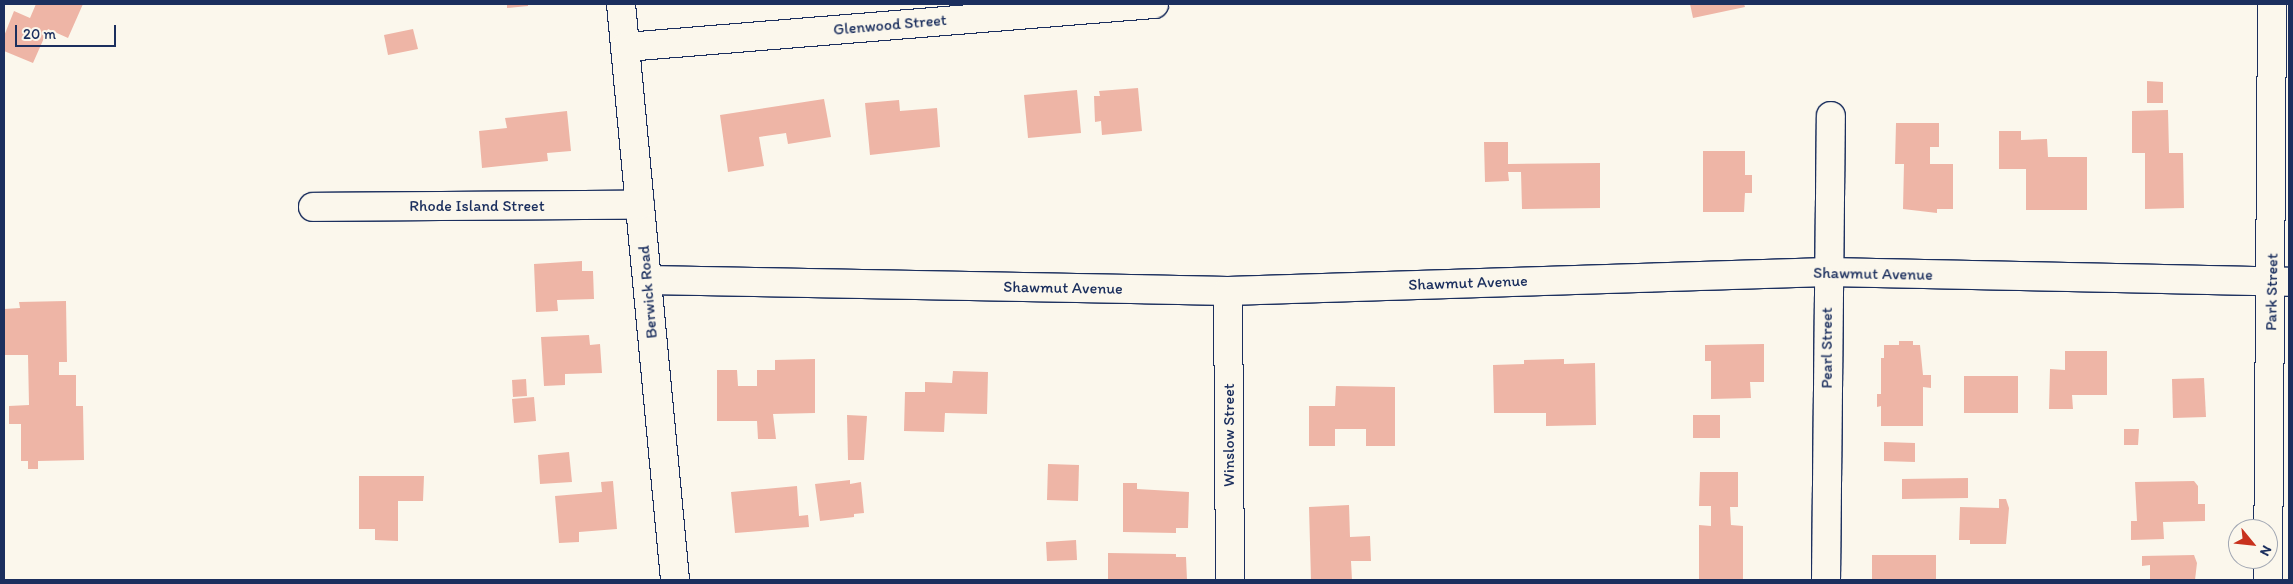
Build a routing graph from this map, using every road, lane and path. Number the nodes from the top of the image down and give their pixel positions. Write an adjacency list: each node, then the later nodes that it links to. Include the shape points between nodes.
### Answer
1 (621, 4): 4 (street, Berwick Road)
2 (1154, 4): 4 (street, Glenwood Street)
3 (2272, 4): 10 (street, Park Street)
4 (626, 46): 6 (street, Berwick Road)
5 (1831, 116): 8 (street, Pearl Street)
6 (640, 205): 7 (street, Rhode Island Street); 9 (street, Berwick Road)
7 (313, 207)
8 (1828, 272): 10 (street, Shawmut Avenue); 11 (street, Shawmut Avenue); 14 (street, Pearl Street)
9 (647, 280): 11 (street, Shawmut Avenue); 12 (street, Berwick Road)
10 (2281, 282): 15 (street, Park Street)
11 (1228, 291): 13 (street, Winslow Street)
12 (675, 580)
13 (1230, 580)
14 (1826, 580)
15 (2268, 580)

